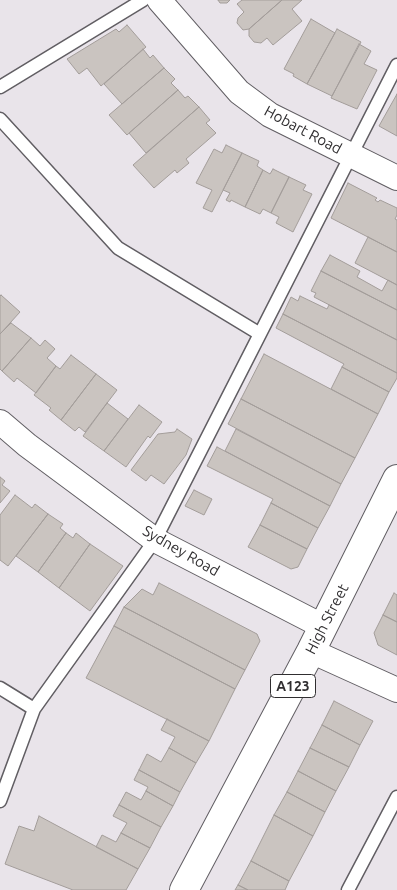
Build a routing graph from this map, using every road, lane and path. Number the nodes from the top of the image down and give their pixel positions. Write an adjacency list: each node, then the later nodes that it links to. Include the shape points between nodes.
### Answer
1 (143, 0): 4 (lane)
2 (159, 0): 6 (street, Hobart Road, via 239,92 270,115)
3 (397, 65): 6 (lane)
4 (0, 87)
5 (0, 119): 8 (lane, via 118,248)
6 (350, 155): 7 (street, Hobart Road); 8 (lane)
7 (397, 178)
8 (260, 334): 11 (lane)
9 (0, 422): 11 (street, Sydney Road)
10 (397, 479): 12 (main road, High Street / A123)
11 (155, 540): 12 (street, Sydney Road); 16 (lane)
12 (324, 627): 13 (main road, High Street / A123)
13 (312, 651): 15 (street); 19 (main road, High Street / A123)
14 (0, 688): 16 (lane)
15 (397, 690)
16 (34, 709): 18 (lane)
17 (397, 797): 20 (lane)
18 (0, 801)
19 (184, 890)
20 (348, 890)

